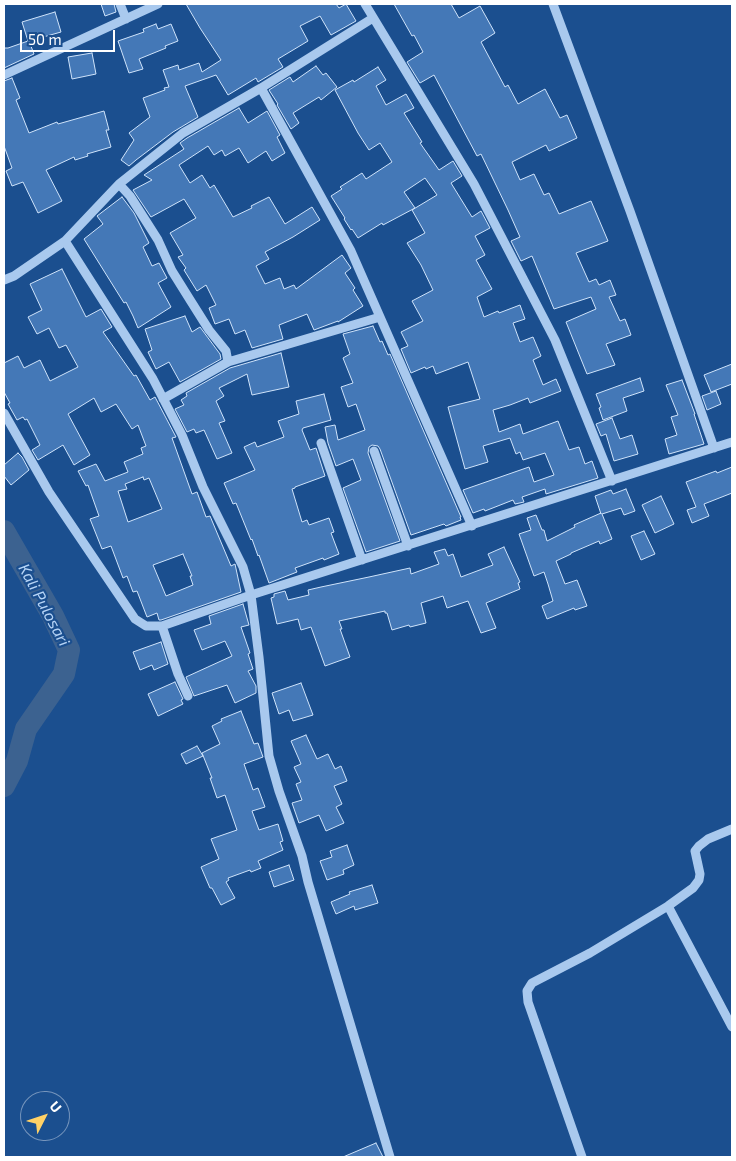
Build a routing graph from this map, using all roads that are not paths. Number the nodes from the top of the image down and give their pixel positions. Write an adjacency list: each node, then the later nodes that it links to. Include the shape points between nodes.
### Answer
1 (120, 4): 6 (street)
2 (158, 4): 6 (street)
3 (364, 4): 5 (street)
4 (553, 4): 18 (street)
5 (373, 18): 8 (street); 20 (street, via 474,184 551,332)
6 (126, 19): 7 (street)
7 (4, 75)
8 (261, 88): 9 (street, via 183,133); 12 (street, via 351,251)
9 (119, 184): 10 (street); 13 (street, via 158,240 172,271 200,317 226,351)
10 (65, 241): 11 (street); 14 (street)
11 (4, 280)
12 (380, 317): 13 (street); 21 (street)
13 (228, 362): 14 (street)
14 (163, 399): 24 (street, via 244,567)
15 (4, 413): 25 (street, via 49,492 135,619 146,626)
16 (732, 442): 18 (street)
17 (321, 443): 23 (street)
18 (714, 448): 20 (street)
19 (374, 451): 22 (street)
20 (612, 481): 21 (street)
21 (472, 526): 22 (street)
22 (408, 546): 23 (street)
23 (362, 560): 24 (street)
24 (251, 595): 25 (street); 30 (street, via 271,765 302,856)
25 (162, 626): 26 (street)
26 (188, 696)
27 (732, 829): 28 (street, via 699,846 695,851 699,880)
28 (668, 906): 29 (street); 31 (street, via 590,953 532,982 527,991 528,1002)
29 (732, 1027)
30 (390, 1157)
31 (582, 1157)

